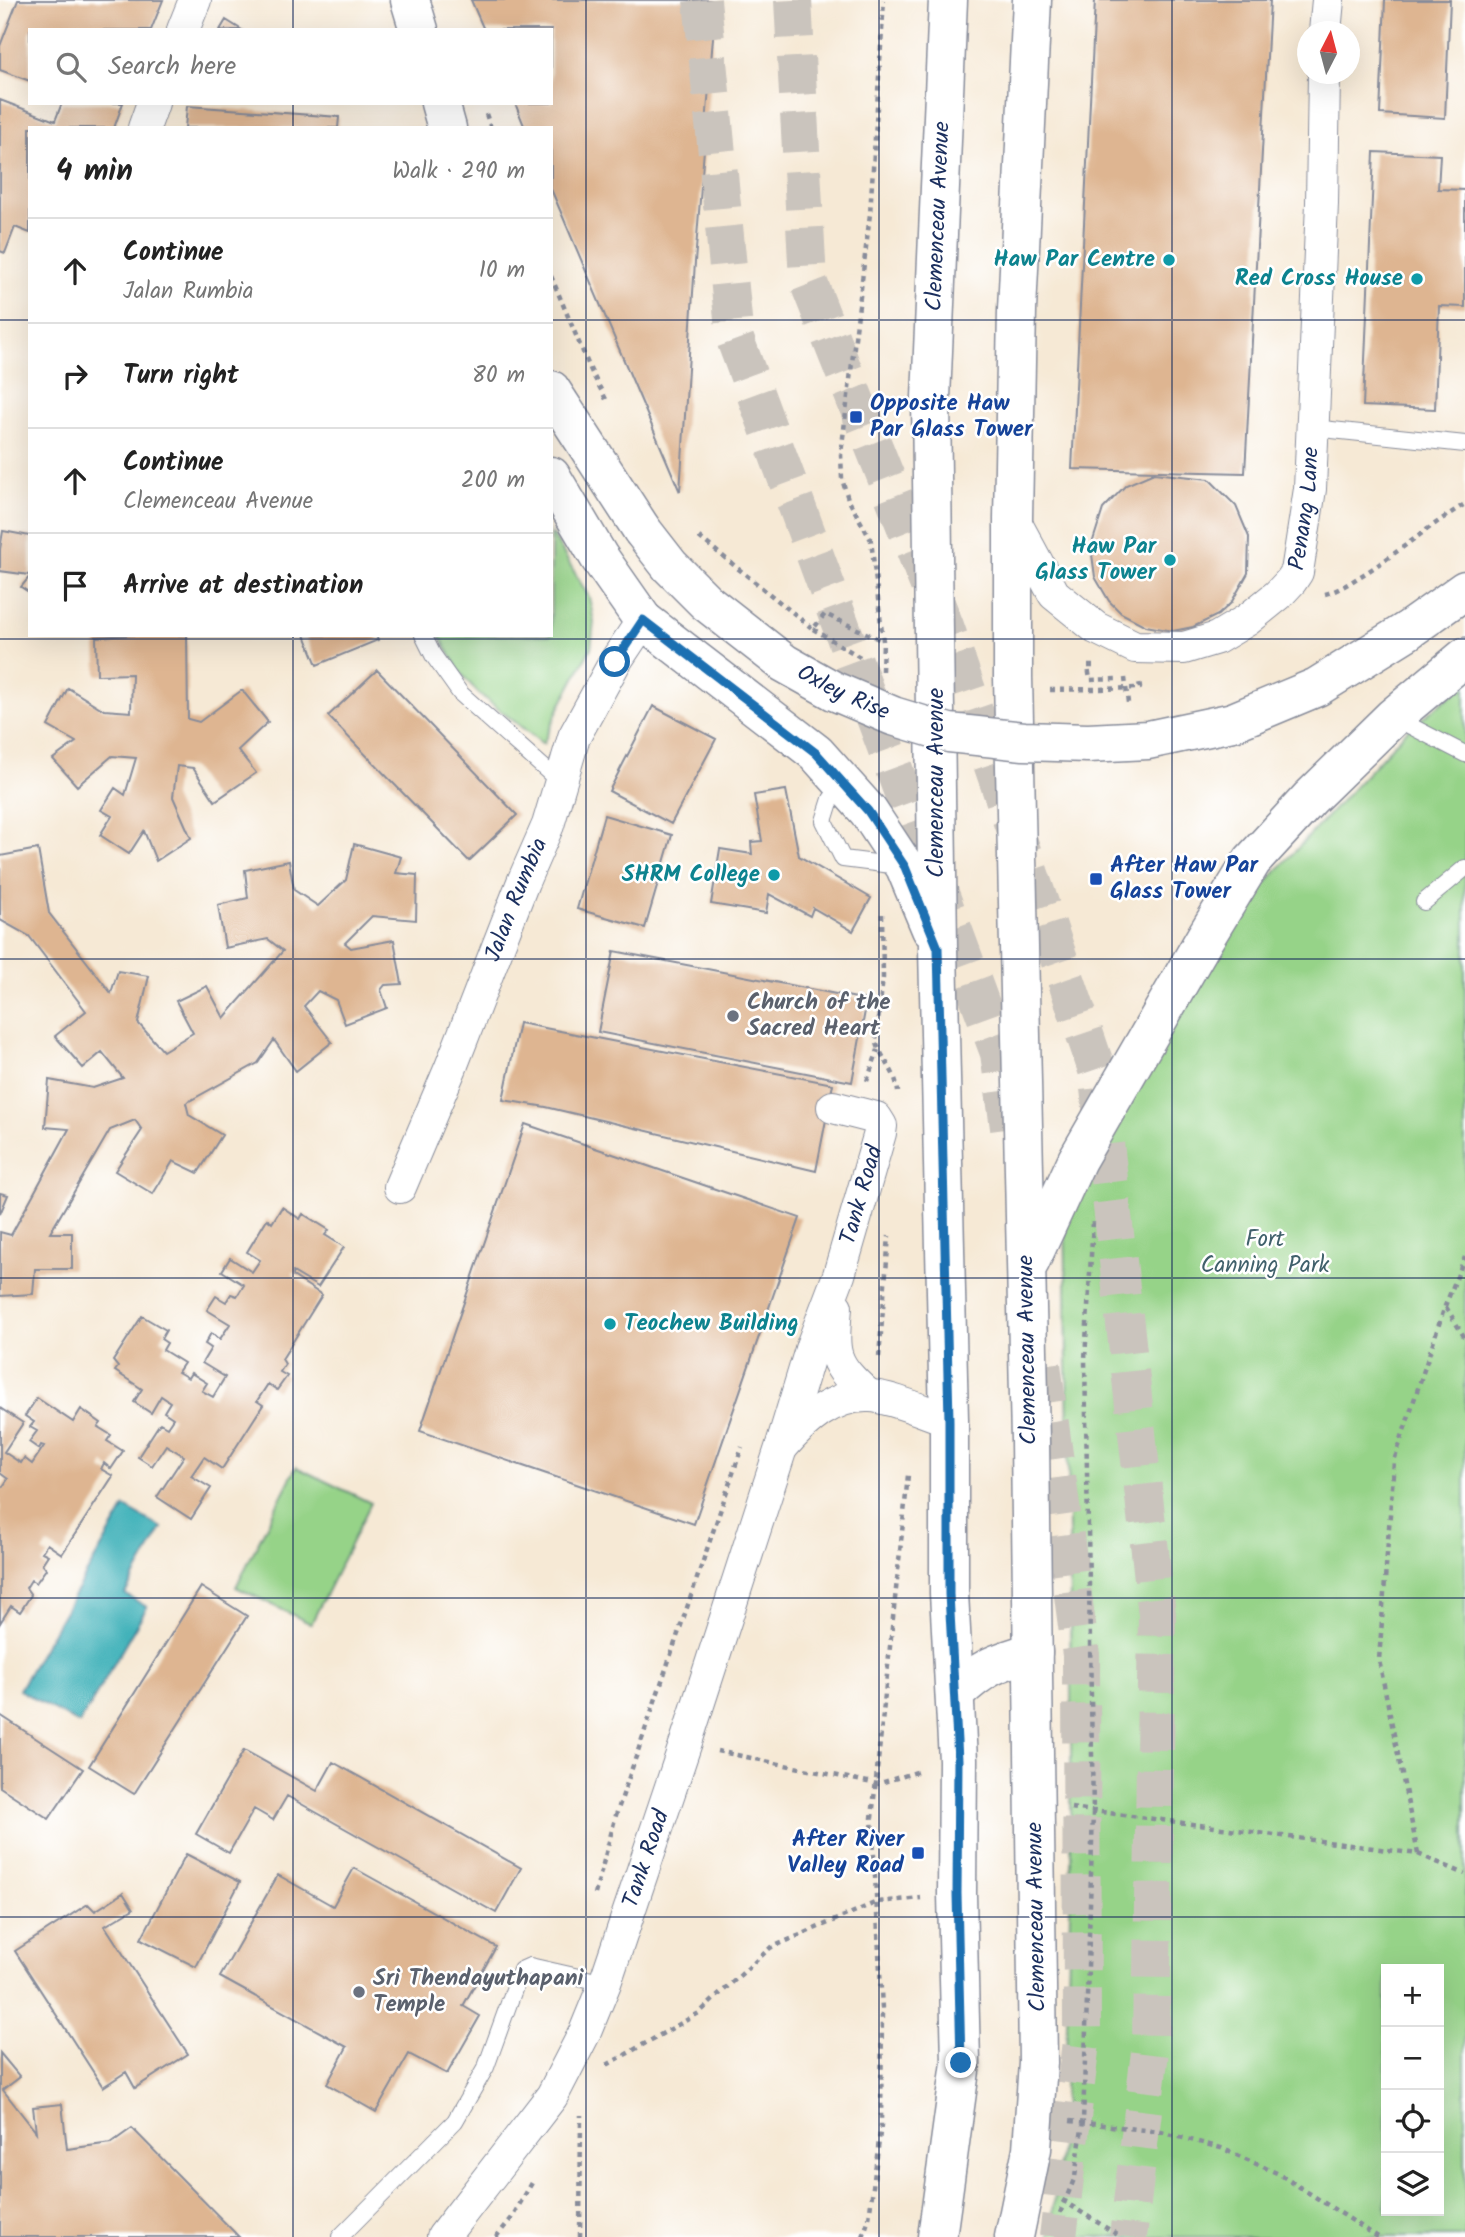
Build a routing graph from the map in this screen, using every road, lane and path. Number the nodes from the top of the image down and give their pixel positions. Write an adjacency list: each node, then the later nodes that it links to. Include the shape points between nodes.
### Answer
1 (195, 0): 7 (street)
2 (410, 0): 8 (main road)
3 (948, 0): 40 (main road, Clemenceau Avenue, via 931,398)
4 (1032, 0): 21 (main road, Clemenceau Avenue, via 1017,310)
5 (1328, 0): 6 (street)
6 (1326, 21)
7 (184, 28)
8 (418, 28)
9 (1324, 84): 17 (street, Penang Lane)
10 (152, 105): 12 (street)
11 (441, 105): 13 (main road)
12 (145, 126)
13 (446, 126)
14 (553, 281): 16 (path)
15 (553, 393): 23 (main road, Oxley Rise, bridge, via 642,530 706,602 784,663 834,691 949,733 1088,743 1148,740 1233,722 1317,687)
16 (611, 407)
17 (1313, 428): 18 (lane); 24 (street, Penang Lane, via 1310,489 1297,572)
18 (1465, 444)
19 (553, 479): 25 (main road)
20 (1465, 504): 24 (path, via 1328,594)
21 (1013, 519): 24 (street, Penang Lane, via 1054,594 1096,628 1135,647 1184,648 1217,638); 45 (main road, Clemenceau Avenue)
22 (692, 531): 26 (path)
23 (1465, 590)
24 (1278, 595)
25 (643, 620): 37 (street, Jalan Rumbia, via 573,737); 40 (main road, via 816,753 843,783 905,867)
26 (813, 629): 28 (path, via 825,614); 30 (path, bridge)
27 (424, 637): 37 (lane, via 460,693)
28 (883, 641)
29 (1465, 657): 35 (main road)
30 (893, 675)
31 (1139, 676): 33 (path, via 1140,688)
32 (1125, 678): 34 (path, bridge, via 1128,703)
33 (1048, 690)
34 (1116, 704)
35 (1393, 717): 36 (lane); 45 (main road, via 1252,861 1077,1160)
36 (1465, 754)
37 (561, 782): 43 (street, Jalan Rumbia, via 548,825)
38 (1465, 868): 39 (lane)
39 (1424, 902)
40 (938, 948): 51 (main road, Clemenceau Avenue)
41 (878, 1049): 42 (path)
42 (845, 1110): 46 (street, Tank Road, via 876,1118 881,1126)
43 (400, 1187)
44 (1465, 1257): 47 (path)
45 (1027, 1269): 55 (main road, Clemenceau Avenue)
46 (839, 1275): 50 (street, Tank Road, via 835,1355 840,1367); 53 (street, Tank Road)
47 (1445, 1306): 48 (path); 62 (path, via 1394,1461 1378,1660)
48 (1465, 1338)
49 (1085, 1359): 61 (path)
50 (869, 1396): 51 (street, Tank Road); 53 (street, Tank Road, via 840,1400 823,1410 800,1426)
51 (949, 1420): 56 (main road, Clemenceau Avenue, via 949,1594)
52 (744, 1439): 65 (path, via 616,1815)
53 (782, 1448): 67 (street, Tank Road)
54 (908, 1474): 59 (path)
55 (1033, 1652): 56 (main road, via 1000,1660 975,1674); 60 (main road, Clemenceau Avenue)
56 (956, 1693): 58 (main road, Clemenceau Avenue)
57 (706, 1749): 59 (path)
58 (958, 1760): 59 (path); 64 (main road, Clemenceau Avenue)
59 (877, 1784): 66 (path, via 872,1818)
60 (1035, 1804): 61 (path); 70 (main road, Clemenceau Avenue, via 1038,2063)
61 (1093, 1812): 62 (path); 71 (path)
62 (1418, 1854): 63 (path)
63 (1465, 1874)
64 (957, 1894): 66 (path); 79 (main road, Clemenceau Avenue, via 961,2063)
65 (595, 1896)
66 (877, 1902): 68 (path, via 770,1948 699,2013); 78 (path, via 881,2125)
67 (605, 1983): 75 (lane, via 530,1966 521,1970 486,2067 455,2121); 76 (street, Tank Road, via 552,2096)
68 (604, 2067)
69 (581, 2106): 77 (path)
70 (1034, 2116): 71 (path); 72 (main road, Clemenceau Avenue)
71 (1083, 2122): 73 (path, via 1075,2177); 82 (path, via 1161,2132 1221,2148 1279,2174)
72 (1027, 2178): 73 (path); 80 (main road, Clemenceau Avenue)
73 (1065, 2202): 74 (path); 81 (path)
74 (1056, 2225)
75 (340, 2237)
76 (443, 2237)
77 (580, 2237)
78 (863, 2237)
79 (937, 2237)
80 (1014, 2237)
81 (1121, 2237)
82 (1378, 2237)

